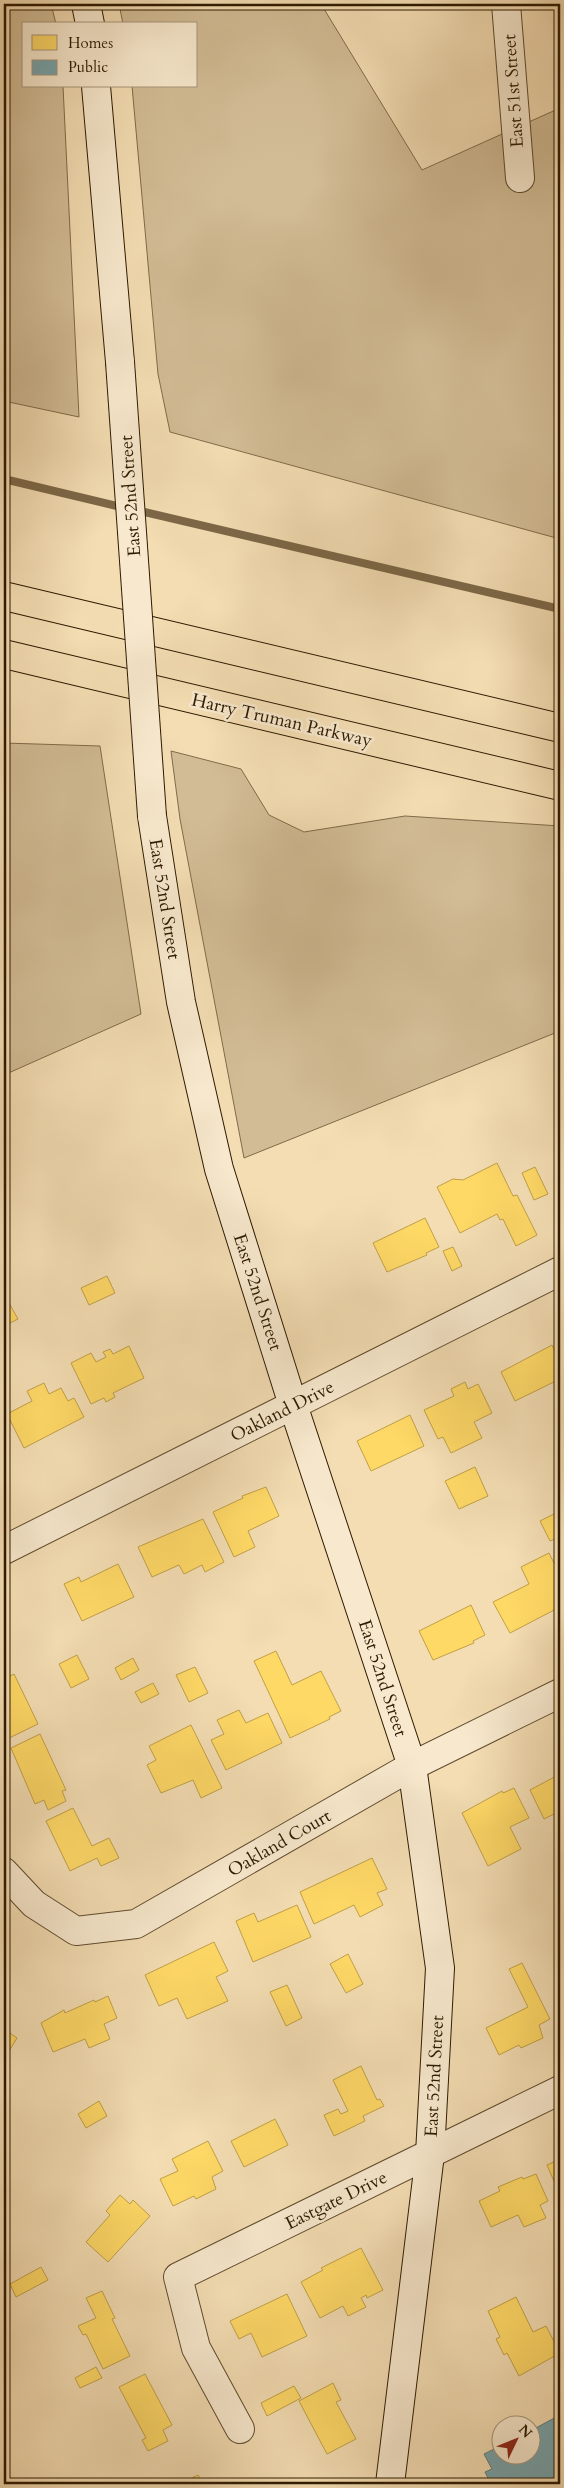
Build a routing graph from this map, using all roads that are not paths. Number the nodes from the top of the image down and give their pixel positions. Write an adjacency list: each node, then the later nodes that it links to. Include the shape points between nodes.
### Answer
1 (86, 4): 3 (main road)
2 (506, 4): 5 (main road, East 51st Street)
3 (90, 22)
4 (96, 88): 11 (main road, East 52nd Street, bridge, via 120,362 152,816 181,1002 219,1169)
5 (520, 178)
6 (4, 596): 8 (highway)
7 (4, 654): 9 (highway, Harry Truman Parkway)
8 (560, 728)
9 (560, 786)
10 (560, 1271): 11 (main road, Oakland Drive)
11 (293, 1405): 12 (main road, Oakland Drive); 14 (main road, East 52nd Street)
12 (4, 1550)
13 (560, 1693): 14 (main road, Oakland Court)
14 (412, 1766): 15 (main road, Oakland Court, via 136,1924 76,1931 34,1904); 17 (main road, East 52nd Street, via 440,1968)
15 (4, 1872)
16 (560, 2090): 17 (main road, Eastgate Drive)
17 (430, 2154): 18 (main road, Eastgate Drive, via 178,2277 196,2348); 19 (main road, East 52nd Street)
18 (240, 2429)
19 (390, 2484)

